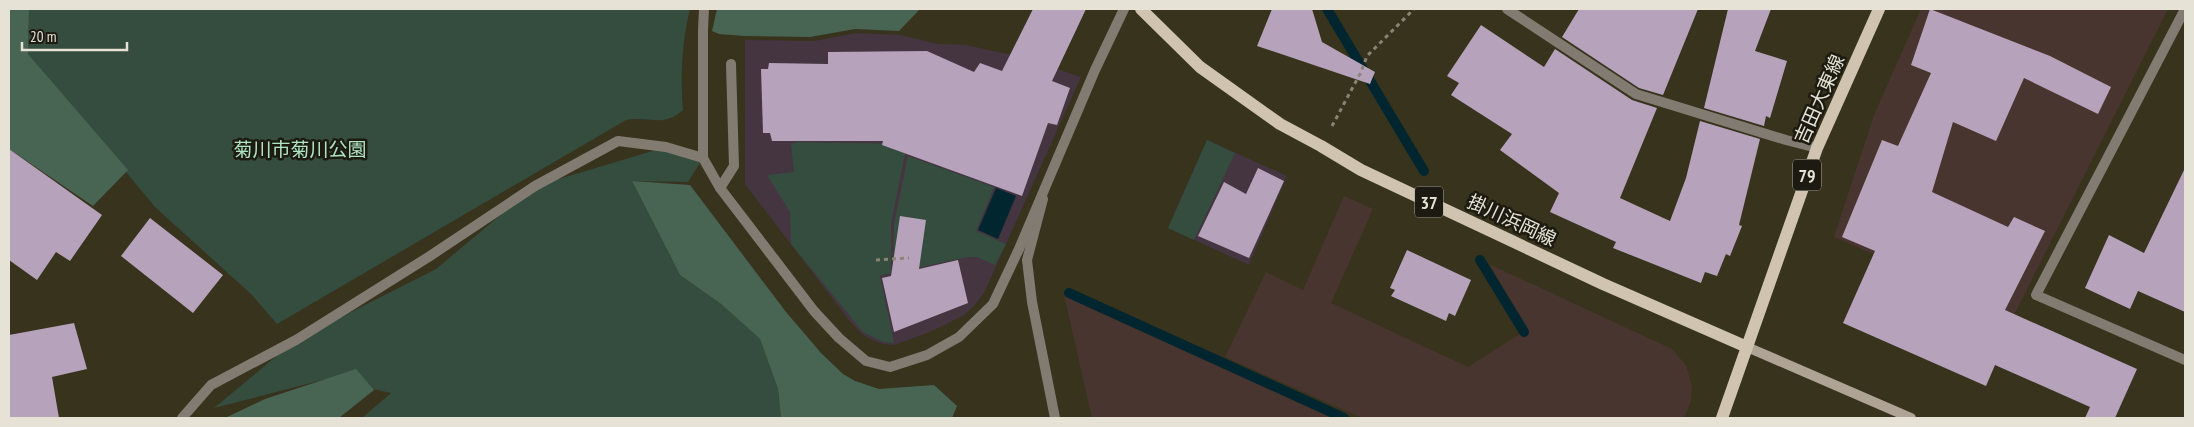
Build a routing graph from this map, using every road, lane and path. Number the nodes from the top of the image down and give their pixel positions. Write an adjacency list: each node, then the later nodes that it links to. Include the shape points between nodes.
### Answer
1 (704, 9): 11 (street)
2 (1124, 9): 13 (street)
3 (1141, 9): 9 (main road, 掛川浜岡線 / 37, via 1200,67 1280,124)
4 (1414, 9): 9 (path, via 1367,56)
5 (1507, 9): 10 (street, via 1636,94)
6 (1879, 9): 10 (main road, 吉田大東線 / 79)
7 (2185, 9): 17 (street, via 2036,295)
8 (731, 64): 12 (street, via 734,166)
9 (1321, 146): 16 (main road, 掛川浜岡線 / 37, via 1361,170 1602,284)
10 (1817, 148): 16 (main road, 吉田大東線 / 79)
11 (703, 158): 12 (street); 18 (street, via 666,147 618,142 535,186 296,340 211,385)
12 (720, 188): 13 (street, via 814,311 839,338 866,361 890,367 926,355 959,337 993,304)
13 (1044, 190): 19 (street, via 1027,260)
14 (909, 258): 15 (path)
15 (876, 260)
16 (1747, 347): 20 (main road); 21 (street)
17 (2185, 360)
18 (182, 418)
19 (1055, 418)
20 (1722, 418)
21 (1911, 418)

